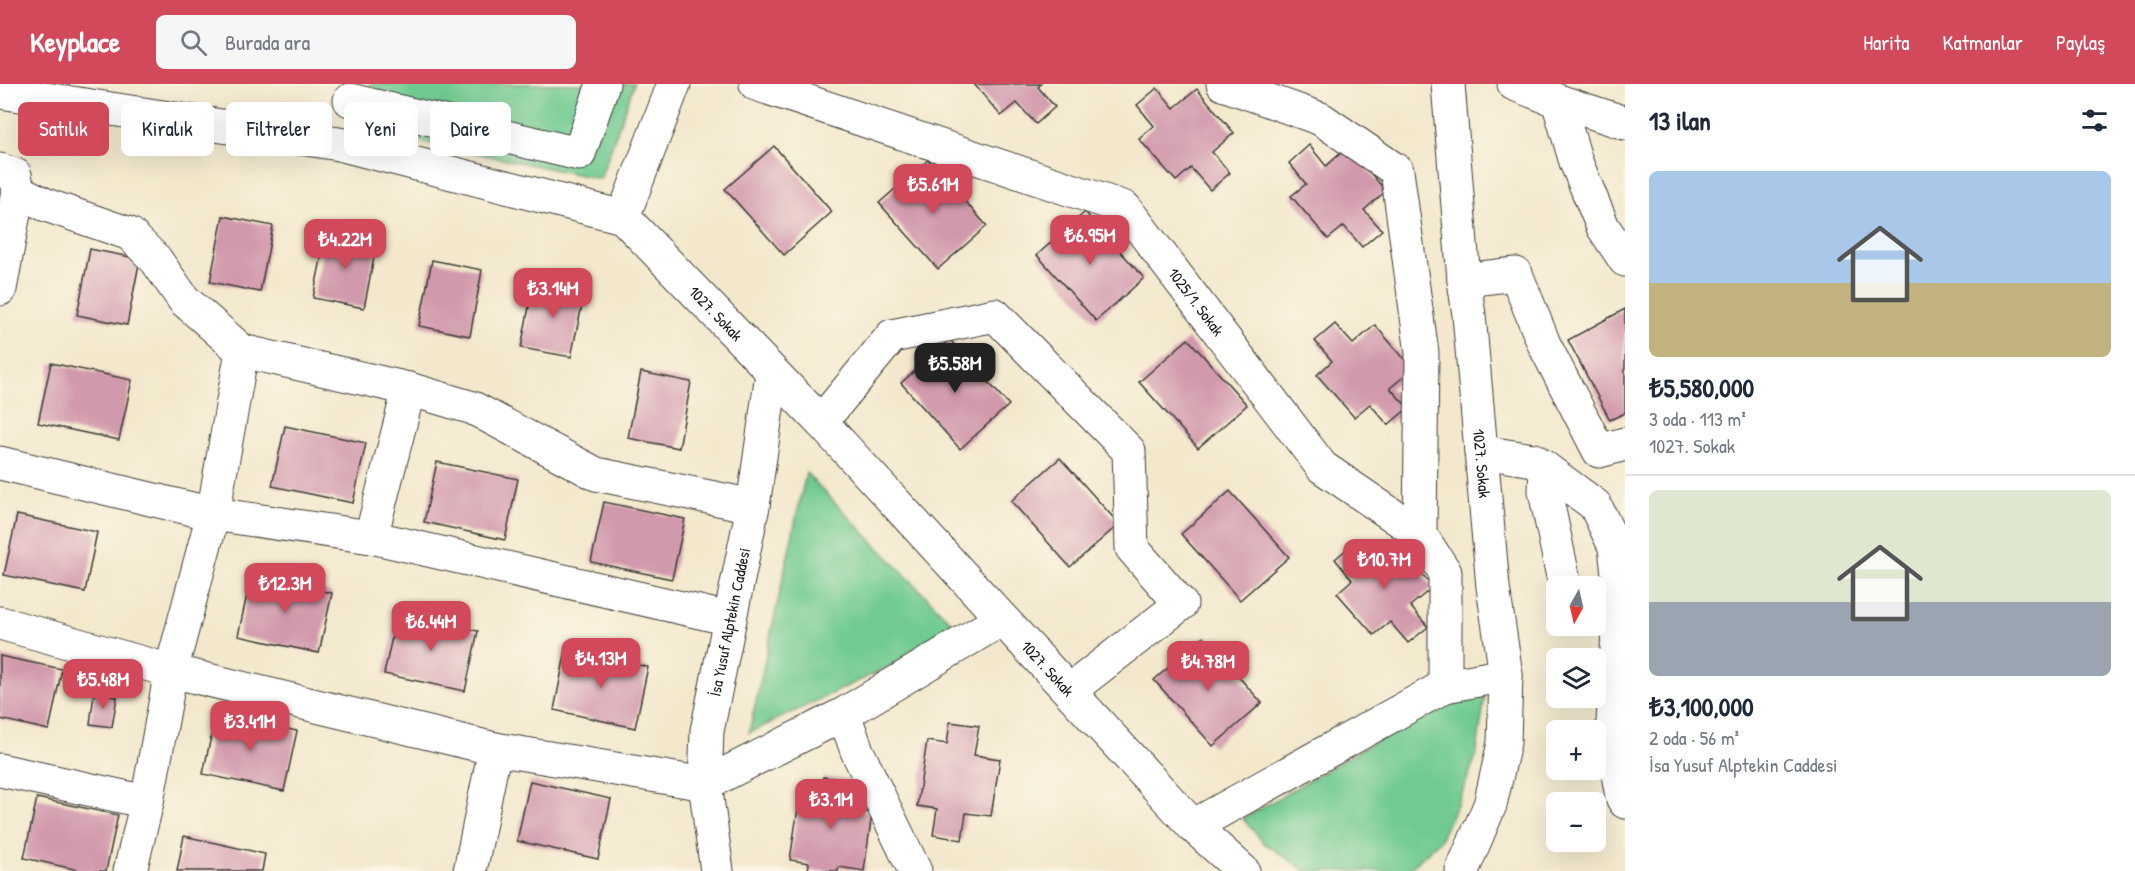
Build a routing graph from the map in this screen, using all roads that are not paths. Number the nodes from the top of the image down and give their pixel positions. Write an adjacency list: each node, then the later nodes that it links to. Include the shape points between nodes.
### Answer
1 (603, 84): 8 (street, via 579,154)
2 (674, 84): 14 (street)
3 (756, 84): 28 (street, 1025/1. Sokak, via 1125,208 1322,467)
4 (1223, 84): 28 (street, via 1321,119 1397,171 1422,353)
5 (1448, 84): 16 (street, 1027. Sokak)
6 (1518, 85): 10 (street)
7 (0, 92): 9 (street)
8 (352, 92): 12 (street)
9 (68, 93): 12 (street)
10 (1558, 101): 11 (street); 15 (street, via 1576,162 1603,227)
11 (1625, 123)
12 (339, 144): 14 (street)
13 (9, 180): 17 (street); 18 (street, via 46,205 130,234 156,260 184,300)
14 (623, 217): 19 (street, 1027. Sokak)
15 (1625, 260)
16 (1464, 280): 22 (street, via 1516,274 1544,344 1599,451); 23 (street, 1027. Sokak)
17 (0, 289)
18 (242, 351): 20 (street); 27 (street)
19 (772, 374): 21 (street, 1027. Sokak); 26 (street, İsa Yusuf Alptekin Caddesi)
20 (409, 389): 26 (street, via 472,408 596,474); 29 (street)
21 (821, 422): 32 (street, 1027. Sokak); 37 (street, via 892,336 995,315 1129,451 1132,548 1181,604)
22 (1625, 444)
23 (1481, 452): 25 (street, via 1534,460); 35 (street, 1027. Sokak, via 1493,587)
24 (0, 463): 27 (street)
25 (1546, 469): 30 (street, via 1545,491); 43 (street, via 1595,505 1615,547 1620,593 1612,740)
26 (753, 506): 31 (street, İsa Yusuf Alptekin Caddesi)
27 (213, 514): 29 (street); 34 (street)
28 (1420, 534): 36 (street, via 1444,573)
29 (371, 537): 31 (street)
30 (1562, 576)
31 (730, 619): 41 (street, İsa Yusuf Alptekin Caddesi, via 707,731)
32 (1002, 619): 37 (street, 1027. Sokak); 38 (street)
33 (0, 623): 34 (street)
34 (171, 671): 39 (street); 42 (street)
35 (1506, 675): 36 (street); 50 (street, 1027. Sokak, via 1504,743 1490,805)
36 (1445, 686): 44 (street)
37 (1069, 691): 44 (street, 1027. Sokak)
38 (844, 714): 41 (street); 48 (street, via 857,751)
39 (495, 749): 41 (street); 46 (street)
40 (0, 770): 42 (street)
41 (705, 784): 47 (street, İsa Yusuf Alptekin Caddesi)
42 (147, 802): 45 (street)
43 (1625, 802)
44 (1193, 826): 49 (street, 1027. Sokak)
45 (129, 871)
46 (470, 871)
47 (717, 871)
48 (915, 871)
49 (1243, 871)
50 (1461, 871)

